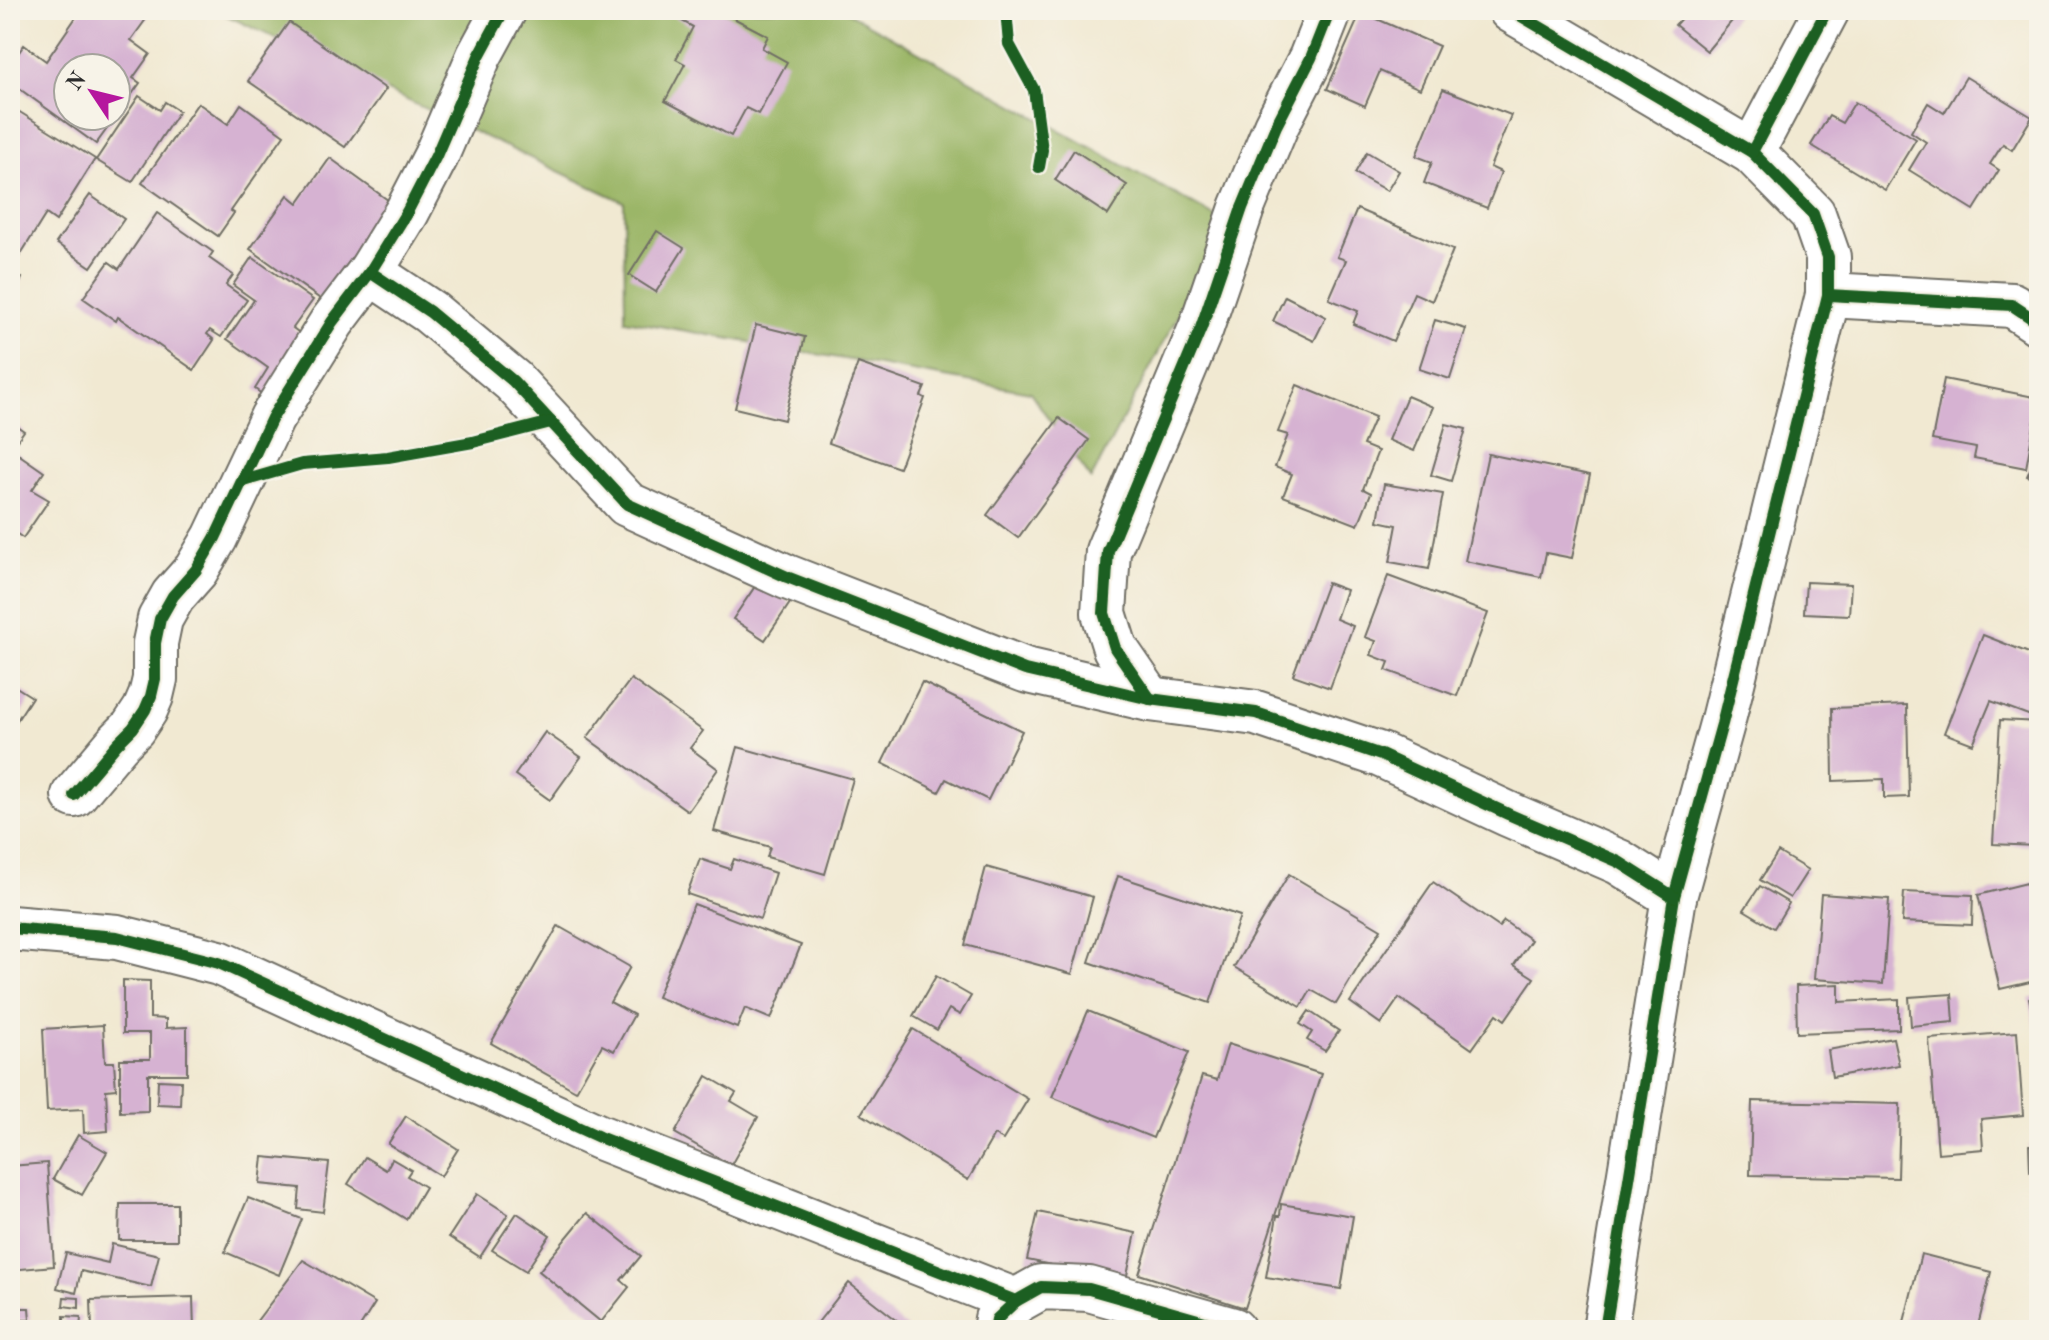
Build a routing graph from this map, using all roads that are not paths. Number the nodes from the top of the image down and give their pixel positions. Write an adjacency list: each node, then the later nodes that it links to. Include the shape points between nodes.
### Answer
1 (504, 10): 6 (street, via 436,156)
2 (1330, 10): 9 (street, via 1242,208 1201,328 1108,551 1104,613 1115,648)
3 (1511, 10): 5 (street)
4 (1827, 10): 5 (street)
5 (1752, 152): 7 (street, via 1813,214 1828,257)
6 (370, 272): 9 (street, via 430,312 513,381 627,504 787,577 1025,670); 10 (street, via 272,418 215,538 160,619 155,679 145,710)
7 (1828, 295): 8 (street, via 2012,305); 11 (street)
8 (2039, 323)
9 (1150, 699): 11 (street, via 1256,713 1381,755 1619,862)
10 (74, 795)
11 (1674, 897): 15 (street)
12 (10, 928): 13 (street, via 117,937 219,963)
13 (1006, 1316): 14 (street, via 1041,1287 1089,1289)
14 (1233, 1330)
15 (1605, 1330)

